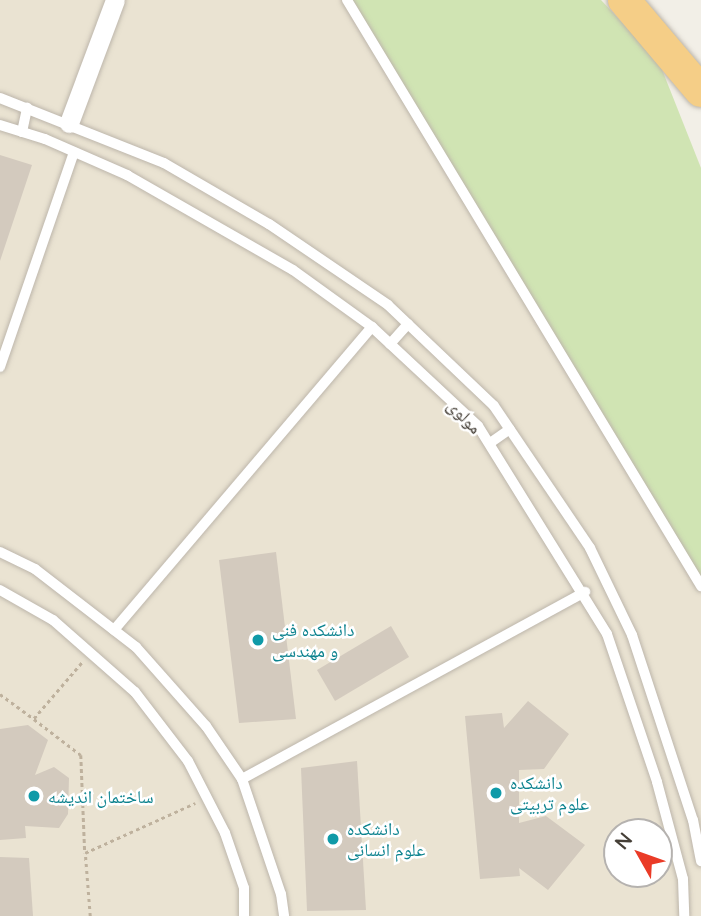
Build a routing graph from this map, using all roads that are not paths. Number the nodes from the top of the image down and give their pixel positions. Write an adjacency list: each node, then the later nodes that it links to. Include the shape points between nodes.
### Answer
1 (114, 0): 7 (street)
2 (347, 0): 18 (lane)
3 (624, 0): 4 (highway)
4 (701, 91)
5 (0, 98): 6 (lane, مولوی)
6 (27, 108): 7 (lane, مولوی); 9 (lane)
7 (69, 123): 11 (lane, مولوی, via 164,163 269,224 388,305)
8 (0, 125): 9 (lane, مولوی)
9 (22, 132): 10 (lane, مولوی)
10 (74, 152): 12 (lane, مولوی, via 199,213 293,270); 14 (lane)
11 (408, 324): 13 (lane); 15 (lane, مولوی, via 494,406)
12 (372, 327): 13 (lane, مولوی); 21 (lane)
13 (390, 344): 16 (lane, مولوی, via 478,426)
14 (0, 367)
15 (510, 429): 16 (lane); 23 (lane, مولوی, via 590,548 632,635 689,808)
16 (490, 443): 20 (lane, مولوی)
17 (0, 552): 21 (lane, via 35,569)
18 (701, 586)
19 (0, 590): 24 (lane, via 53,620 135,692 188,761 244,888)
20 (585, 592): 22 (lane); 26 (lane, مولوی, via 607,634 657,782 683,879)
21 (114, 630): 22 (lane, via 136,647 206,726)
22 (242, 779): 25 (lane, via 281,894)
23 (701, 861)
24 (244, 916)
25 (284, 916)
26 (684, 916)

